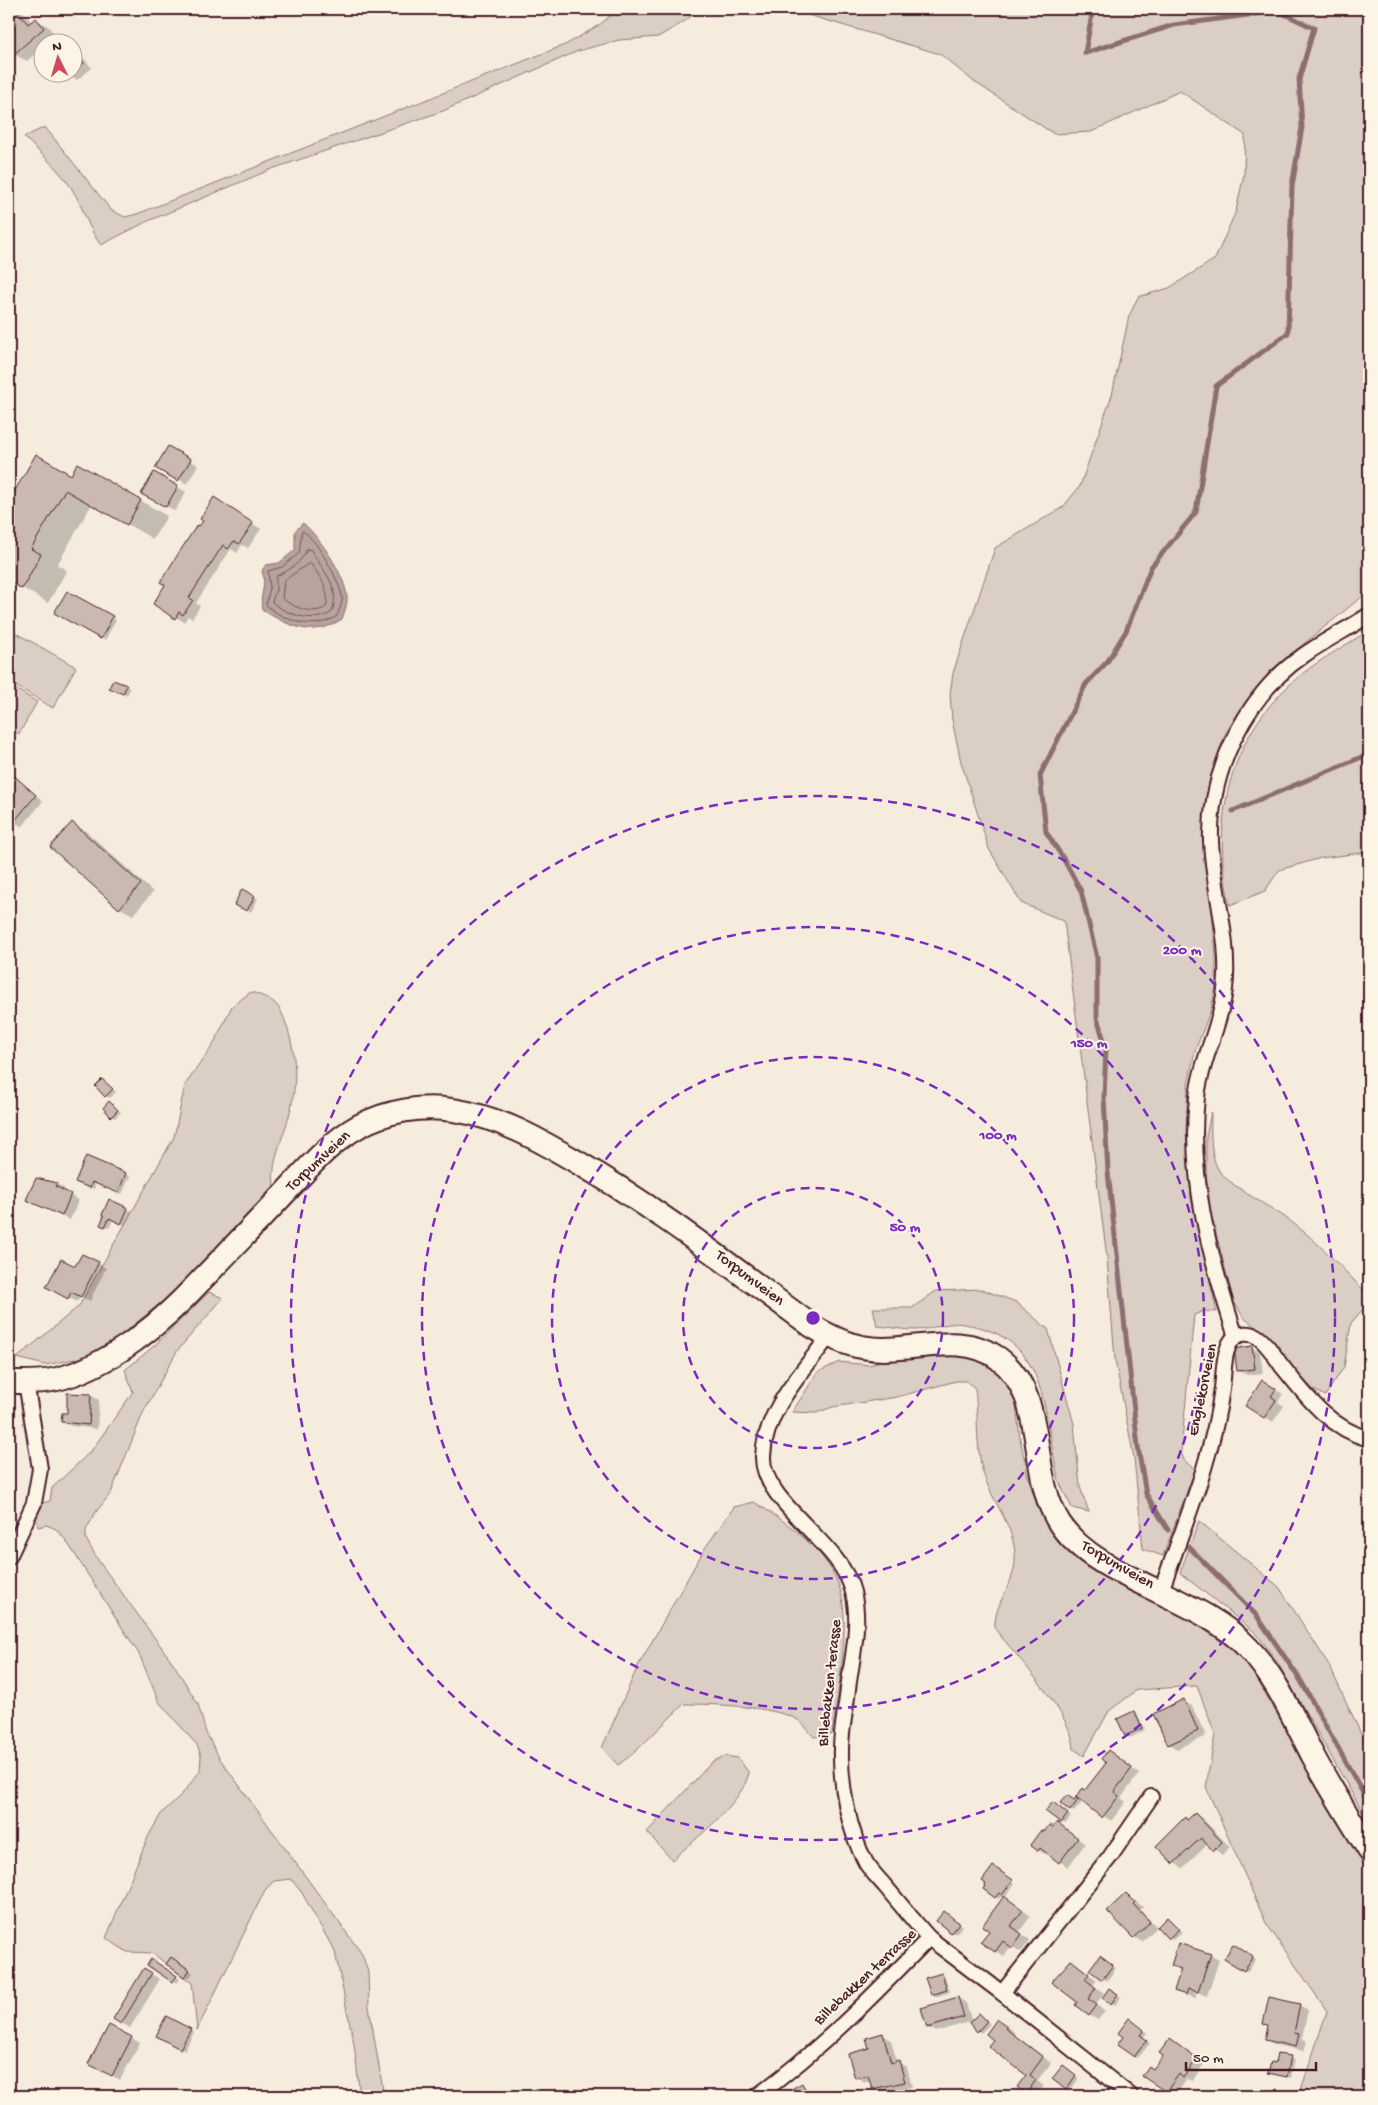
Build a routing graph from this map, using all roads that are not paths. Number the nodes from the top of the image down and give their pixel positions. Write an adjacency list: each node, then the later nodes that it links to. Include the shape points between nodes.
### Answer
1 (1369, 615): 3 (street, via 1304,655 1257,701 1241,725 1224,762 1212,811 1211,841 1226,958 1225,990 1197,1096 1197,1169 1212,1263)
2 (829, 1336): 4 (main road, Torpumveien, via 642,1201 530,1134 474,1114 432,1108 380,1117 352,1130 319,1157 171,1311 142,1334 102,1360 70,1375); 7 (main road, Torpumveien, via 878,1349 964,1345 996,1356 1009,1367 1022,1386 1047,1494 1059,1523 1079,1546 1120,1572); 10 (street, Billebakken terasse, via 779,1405 767,1429 764,1471 775,1493 836,1560 853,1591 855,1638 840,1750 853,1834 867,1864)
3 (1236, 1337): 5 (street, Englekorveien, via 1248,1334 1259,1338 1330,1420); 7 (street, Englekorveien, via 1226,1356 1217,1423 1202,1477)
4 (17, 1382): 6 (street, via 40,1469 34,1503)
5 (1369, 1439)
6 (9, 1557)
7 (1161, 1591): 9 (main road, Torpumveien, via 1222,1626 1248,1648 1281,1695)
8 (1151, 1797): 11 (street, via 1110,1857)
9 (1369, 1850)
10 (929, 1938): 11 (street, Billebakken terrasse); 12 (street, Billebakken terrasse, via 796,2067)
11 (1002, 1993): 13 (street, Billebakken terrasse)
12 (758, 2096)
13 (1131, 2096)

